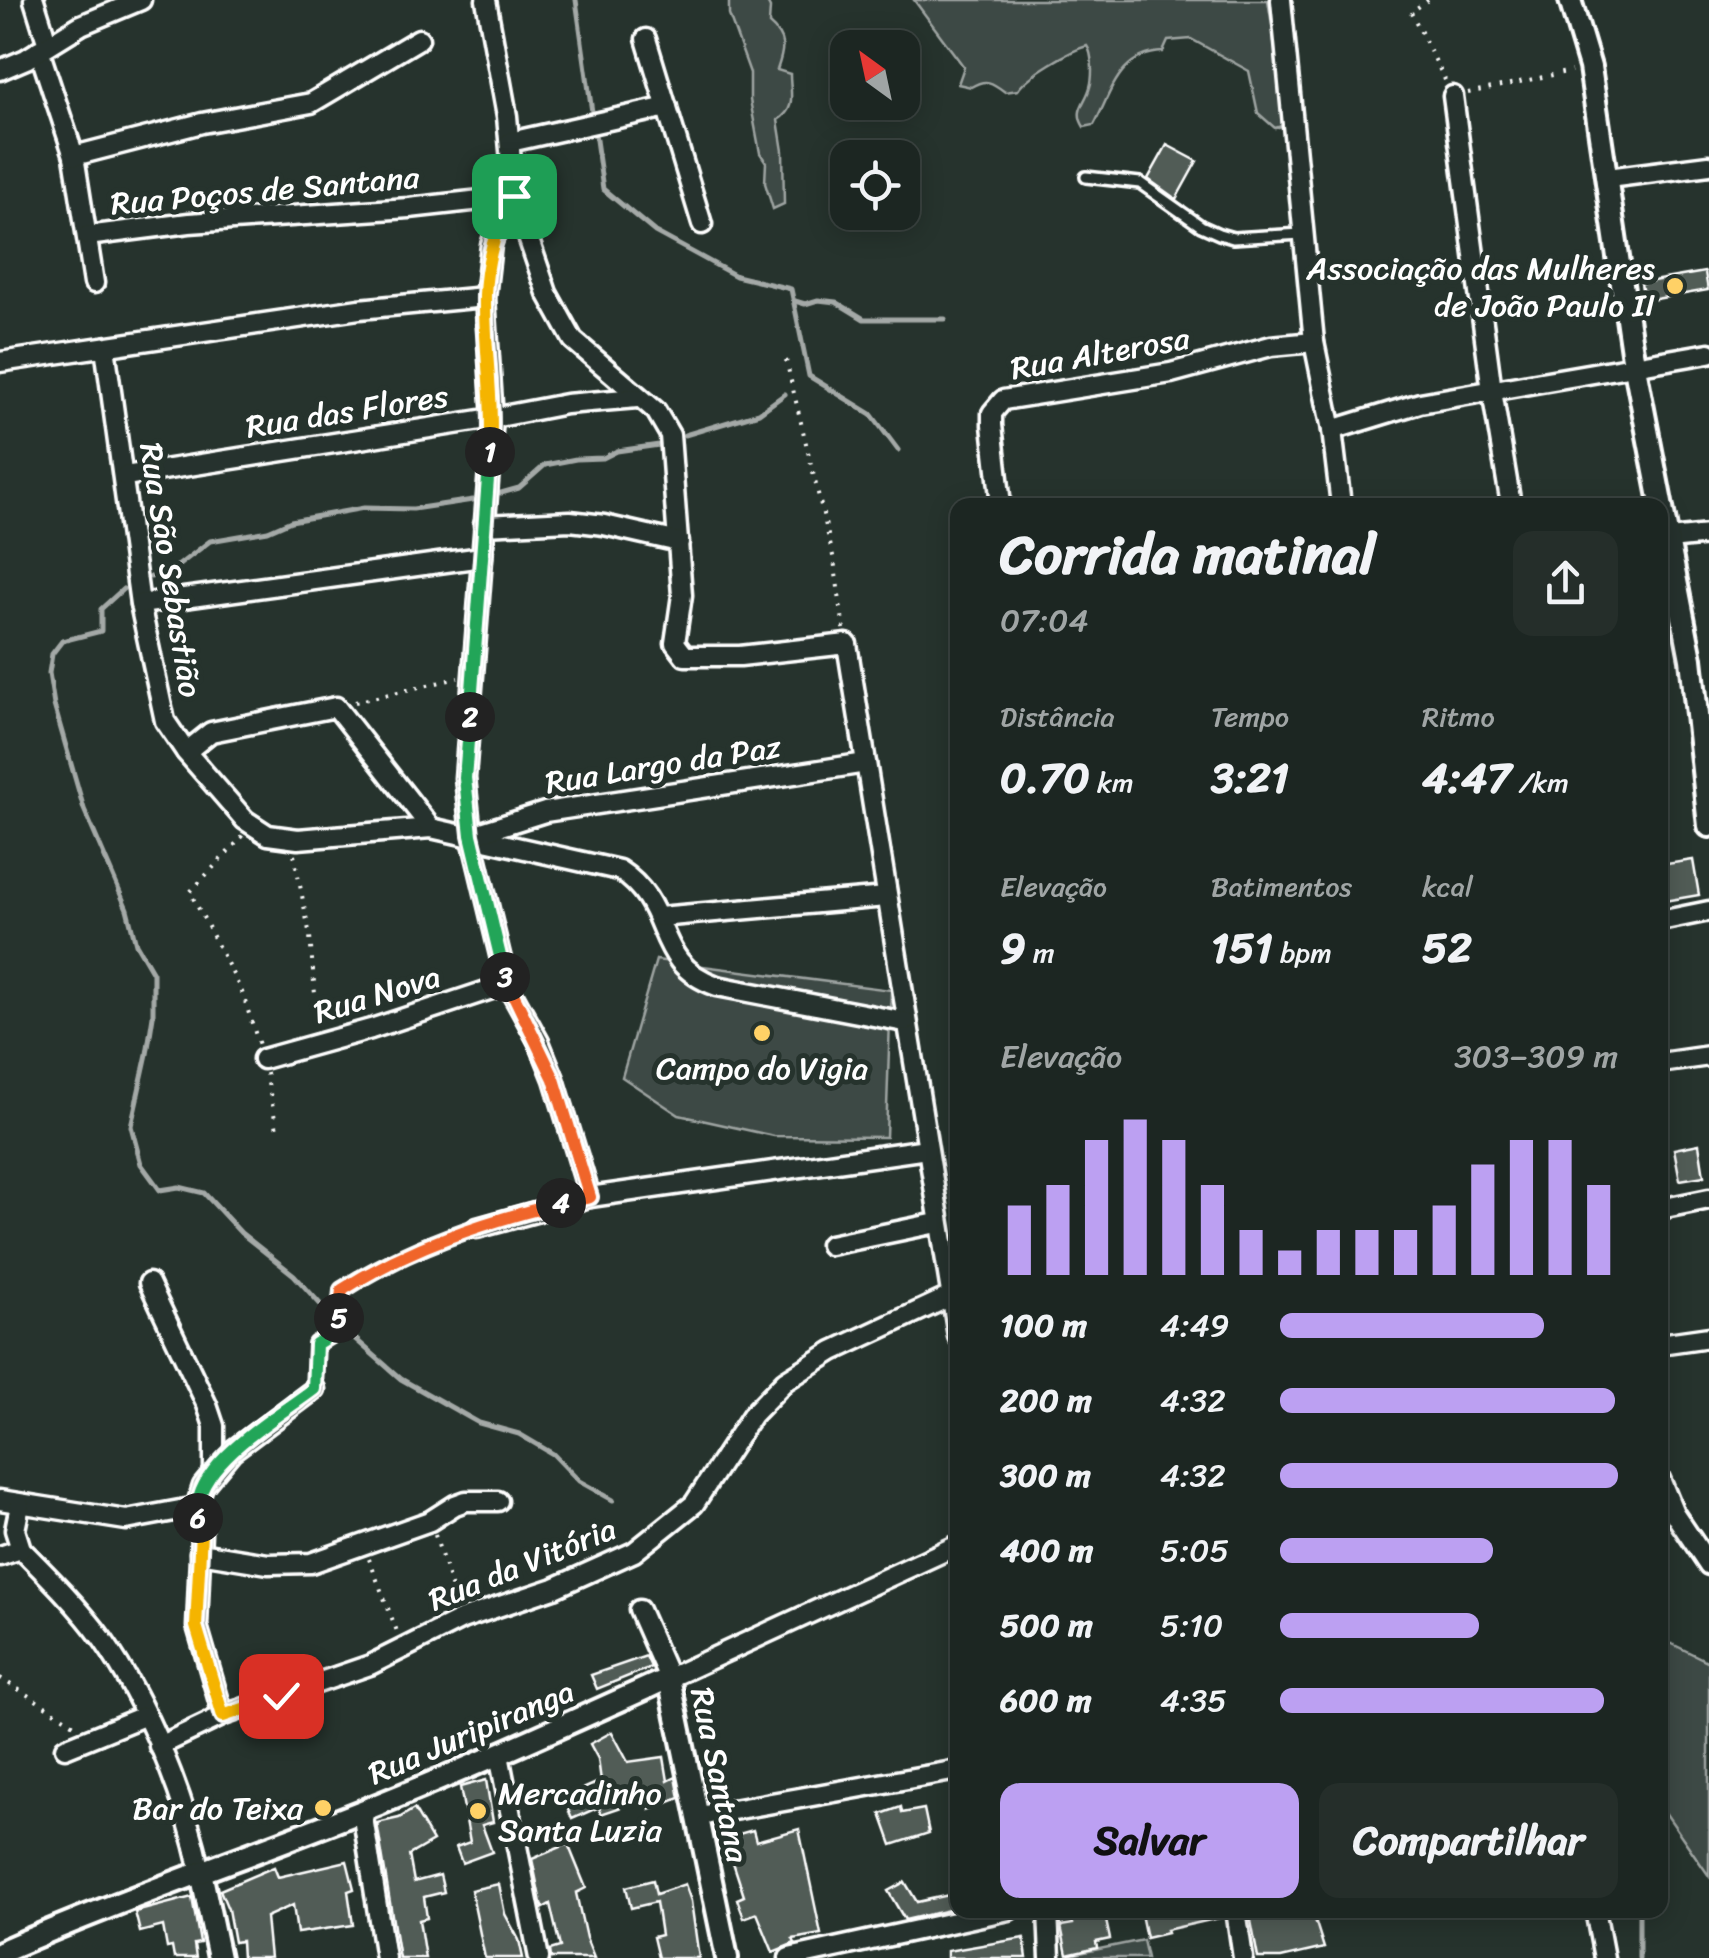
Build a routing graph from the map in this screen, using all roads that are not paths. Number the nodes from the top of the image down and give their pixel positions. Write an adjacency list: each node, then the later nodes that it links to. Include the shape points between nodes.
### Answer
1 (34, 0): 8 (street)
2 (141, 0): 8 (street)
3 (486, 0): 12 (street)
4 (1281, 0): 19 (street)
5 (1570, 0): 16 (street, via 1590,67)
6 (419, 39): 13 (street, via 312,103)
7 (646, 40): 11 (street)
8 (44, 48): 9 (street); 13 (street)
9 (0, 70)
10 (1453, 96): 28 (street)
11 (666, 107): 12 (street); 18 (street)
12 (510, 142): 17 (street)
13 (74, 156): 20 (street)
14 (1709, 165): 16 (street)
15 (1086, 177): 19 (lane, via 1140,183 1201,226 1233,238)
16 (1608, 178): 27 (street)
17 (511, 196): 20 (street, Rua Poços de Santana); 22 (street, via 491,245); 29 (street, via 566,330)
18 (702, 224)
19 (1302, 234): 23 (street)
20 (87, 236): 21 (street)
21 (94, 283)
22 (485, 297): 24 (street); 30 (street)
23 (1314, 342): 31 (street); 33 (street, Rua Alterosa, via 1003,400 992,414)
24 (105, 347): 26 (street); 32 (street, Rua São Sebastião)
25 (1709, 353): 27 (street)
26 (0, 362)
27 (1635, 366): 28 (street); 36 (street)
28 (1492, 391): 31 (street, via 1403,407); 35 (street)
29 (638, 398): 30 (street, Rua das Flores); 41 (street, via 670,434)
30 (492, 418): 32 (street, Rua das Flores); 37 (street)
31 (1332, 430): 34 (street)
32 (125, 476): 43 (street, Rua São Sebastião)
33 (1000, 498)
34 (1340, 498)
35 (1510, 498)
36 (1661, 498)
37 (484, 525): 41 (street, via 570,521); 42 (street)
38 (1668, 534): 40 (street)
39 (1709, 535): 40 (street)
40 (1669, 539): 44 (street)
41 (678, 542): 46 (street, via 680,654 740,656 846,644)
42 (482, 557): 43 (street); 49 (street, via 465,778)
43 (140, 604): 45 (street, Rua São Sebastião, via 165,721)
44 (1705, 724): 47 (street)
45 (186, 752): 48 (street, Rua São Sebastião, via 245,820 268,835); 48 (street, via 211,732 336,707)
46 (866, 763): 49 (street, Rua Largo da Paz, via 545,812); 50 (street)
47 (1709, 826)
48 (431, 828): 49 (street, Rua São Sebastião)
49 (471, 835): 52 (street, Rua São Sebastião, via 619,870); 54 (street)
50 (886, 897): 52 (street); 55 (street)
51 (1709, 911): 53 (street)
52 (659, 916): 55 (street, Rua São Sebastião, via 676,960 698,980)
53 (1668, 919)
54 (507, 984): 57 (street, Rua Nova); 60 (street, via 554,1079)
55 (905, 1022): 59 (street)
56 (1709, 1056): 58 (street)
57 (264, 1058)
58 (1668, 1062)
59 (927, 1149): 60 (street); 63 (street)
60 (590, 1197): 64 (street)
61 (1709, 1199): 62 (street)
62 (1668, 1207)
63 (944, 1226): 65 (street); 67 (street)
64 (477, 1228)
65 (830, 1245)
66 (150, 1283): 72 (street, via 207,1405)
67 (950, 1286)
68 (950, 1296): 86 (street, Rua da Vitória, via 785,1381 752,1415 694,1504 634,1552 314,1686)
69 (1709, 1337): 70 (street)
70 (1668, 1343)
71 (314, 1389): 72 (street)
72 (214, 1469): 77 (street)
73 (1668, 1499): 82 (street)
74 (0, 1500): 76 (street)
75 (498, 1501): 80 (street, via 466,1501 327,1559 291,1564)
76 (20, 1505): 77 (street, via 126,1520); 78 (street, via 16,1530)
77 (196, 1507): 80 (street)
78 (22, 1549): 81 (street); 85 (street, via 100,1637)
79 (950, 1549): 84 (street, Rua Juripiranga)
80 (200, 1553): 86 (street, via 196,1626)
81 (0, 1556)
82 (1709, 1565)
83 (639, 1610): 84 (street, Rua Santana)
84 (669, 1678): 89 (street, Rua Juripiranga); 92 (street, Rua Santana)
85 (144, 1716): 87 (street); 88 (street)
86 (223, 1716): 87 (street, Rua da Vitória)
87 (159, 1746): 93 (street)
88 (65, 1748)
89 (499, 1755): 91 (street, Rua Juripiranga); 101 (street)
90 (950, 1771): 92 (street)
91 (362, 1811): 93 (street, Rua Juripiranga); 100 (street)
92 (699, 1816): 102 (street, Rua Santana)
93 (201, 1872): 98 (street, Rua Juripiranga); 99 (street)
94 (972, 1918): 103 (street)
95 (1048, 1918): 104 (street)
96 (1237, 1918): 105 (street)
97 (1596, 1918): 106 (street)
98 (0, 1952)
99 (219, 1958)
100 (385, 1958)
101 (539, 1958)
102 (728, 1958)
103 (789, 1958)
104 (1050, 1958)
105 (1244, 1958)
106 (1604, 1958)

